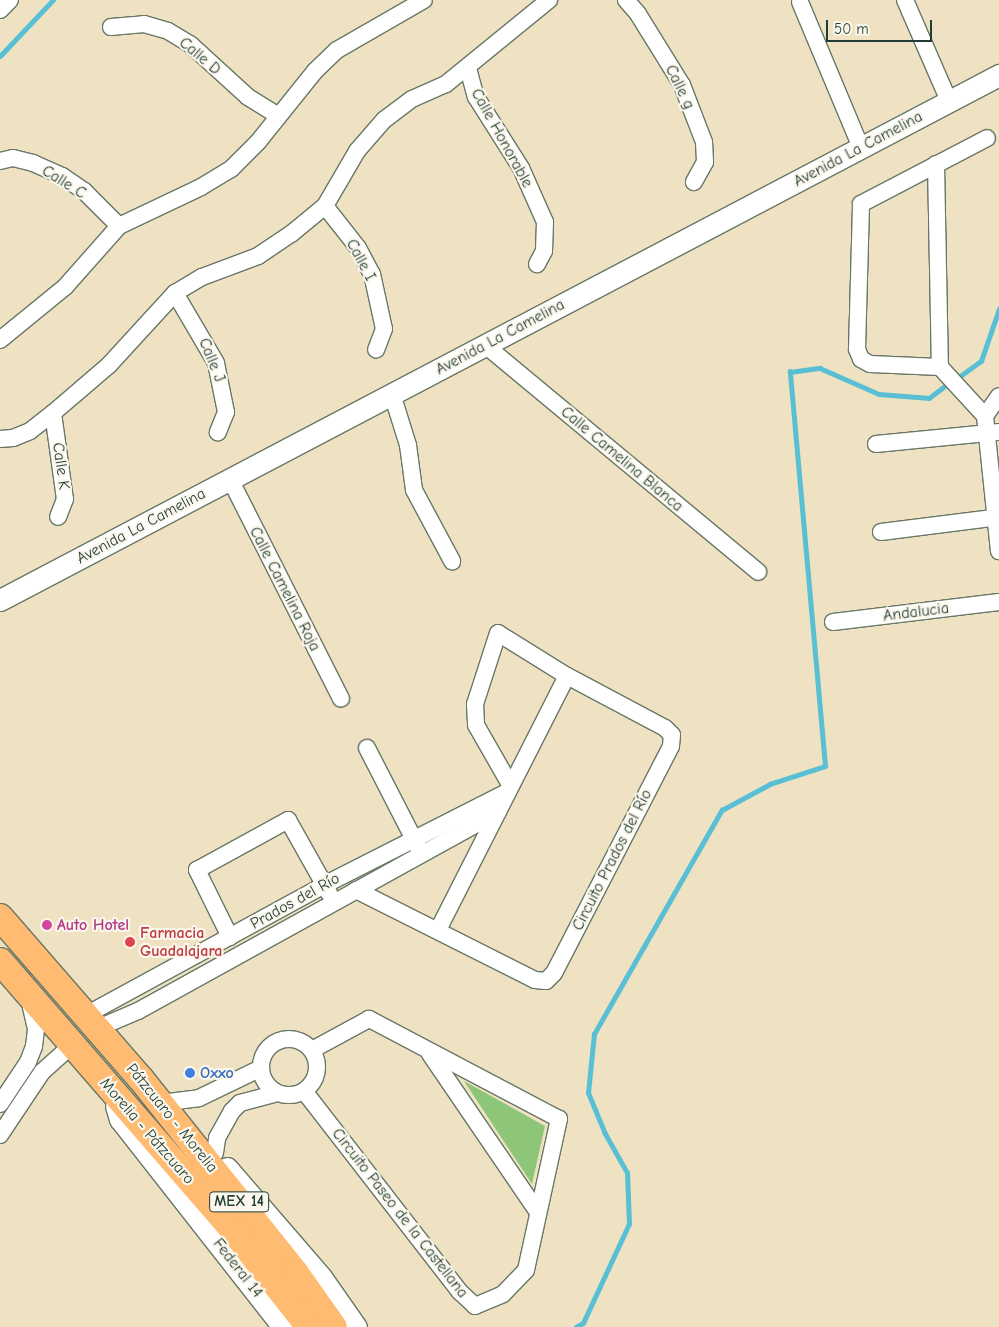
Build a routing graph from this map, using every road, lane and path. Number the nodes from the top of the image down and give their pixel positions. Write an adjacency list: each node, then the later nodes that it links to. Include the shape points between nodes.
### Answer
1 (10, 0): 7 (street)
2 (550, 0): 9 (street)
3 (626, 0): 17 (street, Calle g, via 682,85 701,134 705,162)
4 (905, 0): 11 (street)
5 (421, 1): 12 (street, via 337,50)
6 (800, 2): 14 (street)
7 (0, 10)
8 (111, 27): 12 (street, Calle D, via 144,24 168,32 191,45 248,97)
9 (468, 68): 18 (street, via 446,84 412,99 384,120 357,151); 20 (street, Calle Honorable, via 476,97 521,168 545,222 544,251)
10 (999, 75): 11 (street, Avenida La Camelina)
11 (949, 101): 14 (street, Avenida La Camelina)
12 (278, 116): 19 (street, via 231,169 201,188)
13 (987, 138): 16 (street)
14 (861, 148): 23 (street, Avenida La Camelina)
15 (0, 161): 19 (street, Calle C, via 13,158 62,176 84,191)
16 (936, 164): 25 (street); 25 (street, via 861,204 857,349 861,359 870,364)
17 (694, 182)
18 (325, 206): 21 (street, via 258,256 202,277); 24 (street, Calle I, via 358,248 372,274 384,328)
19 (119, 226): 22 (street, via 65,287)
20 (538, 264)
21 (175, 293): 28 (street, via 109,365); 30 (street, Calle J, via 216,363 226,412)
22 (0, 340)
23 (485, 345): 26 (street, Avenida La Camelina); 40 (street, Calle Camelina Blanca)
24 (376, 350)
25 (943, 371): 29 (street)
26 (392, 394): 34 (street, Avenida La Camelina); 39 (street, via 408,445 414,490)
27 (999, 396): 29 (street)
28 (54, 413): 32 (street, via 30,431); 35 (street, Calle K, via 65,499)
29 (985, 416): 31 (street)
30 (218, 432)
31 (992, 433): 33 (street); 36 (street)
32 (0, 439)
33 (876, 444)
34 (230, 479): 41 (street, Avenida La Camelina); 45 (street, Calle Camelina Roja)
35 (58, 517)
36 (998, 518): 37 (street); 38 (street)
37 (881, 532)
38 (999, 551)
39 (452, 561)
40 (758, 572)
41 (0, 600)
42 (999, 602): 43 (street, Andalucia)
43 (833, 622)
44 (568, 676): 47 (street); 47 (street, Circuito Prados del Río, via 498,633 475,704 476,725); 54 (street, Circuito Prados del Río, via 665,728 672,735 671,746 554,973 546,981 535,980)
45 (341, 699)
46 (368, 748): 49 (street)
47 (509, 789): 48 (street); 49 (street, Prados del Río)
48 (498, 812): 49 (street); 54 (street)
49 (417, 846): 50 (street, Prados del Río); 51 (street)
50 (324, 885): 52 (street); 55 (street, Prados del Río); 55 (street, via 288,820 196,870)
51 (356, 890): 52 (street); 54 (street, Circuito Prados del Río)
52 (334, 901): 58 (street, via 138,1010)
53 (0, 916): 58 (main road, Pátzcuaro - Morelia / MEX 14)
54 (438, 930)
55 (230, 937): 58 (street, Prados del Río)
56 (0, 961): 57 (main road, Morelia - Pátzcuaro / MEX 14)
57 (28, 994): 59 (main road, Morelia - Pátzcuaro / MEX 14); 63 (street, via 36,1029 34,1046)
58 (92, 1021): 64 (main road, Pátzcuaro - Morelia / MEX 14)
59 (72, 1045): 65 (main road, Morelia - Pátzcuaro / MEX 14); 66 (street, via 42,1072)
60 (312, 1050): 61 (street, Circuito Paseo de la Castellana, via 369,1019); 62 (street, via 298,1040 280,1040 266,1051); 67 (street, via 316,1076)
61 (429, 1052): 73 (street, Circuito Paseo de la Castellana); 73 (street, Circuito Paseo de la Castellana, via 559,1119)
62 (261, 1068): 68 (street, via 266,1082); 69 (street, via 206,1095)
63 (17, 1078): 66 (street); 70 (street)
64 (141, 1079): 69 (street); 76 (main road, Pátzcuaro - Morelia / MEX 14, via 295,1272)
65 (109, 1087): 74 (street, Federal 14, via 120,1119); 75 (main road, Morelia - Pátzcuaro / MEX 14, via 228,1224)
66 (31, 1088): 71 (street)
67 (304, 1091): 68 (street); 73 (street, Circuito Paseo de la Castellana, via 474,1306 503,1294 526,1270)
68 (277, 1093): 72 (street, via 240,1103 219,1130)
69 (168, 1102): 72 (street)
70 (0, 1104)
71 (0, 1135)
72 (215, 1153): 77 (street, via 320,1278)
73 (538, 1211)
74 (282, 1327)
75 (309, 1327)
76 (334, 1327)
77 (356, 1327)

